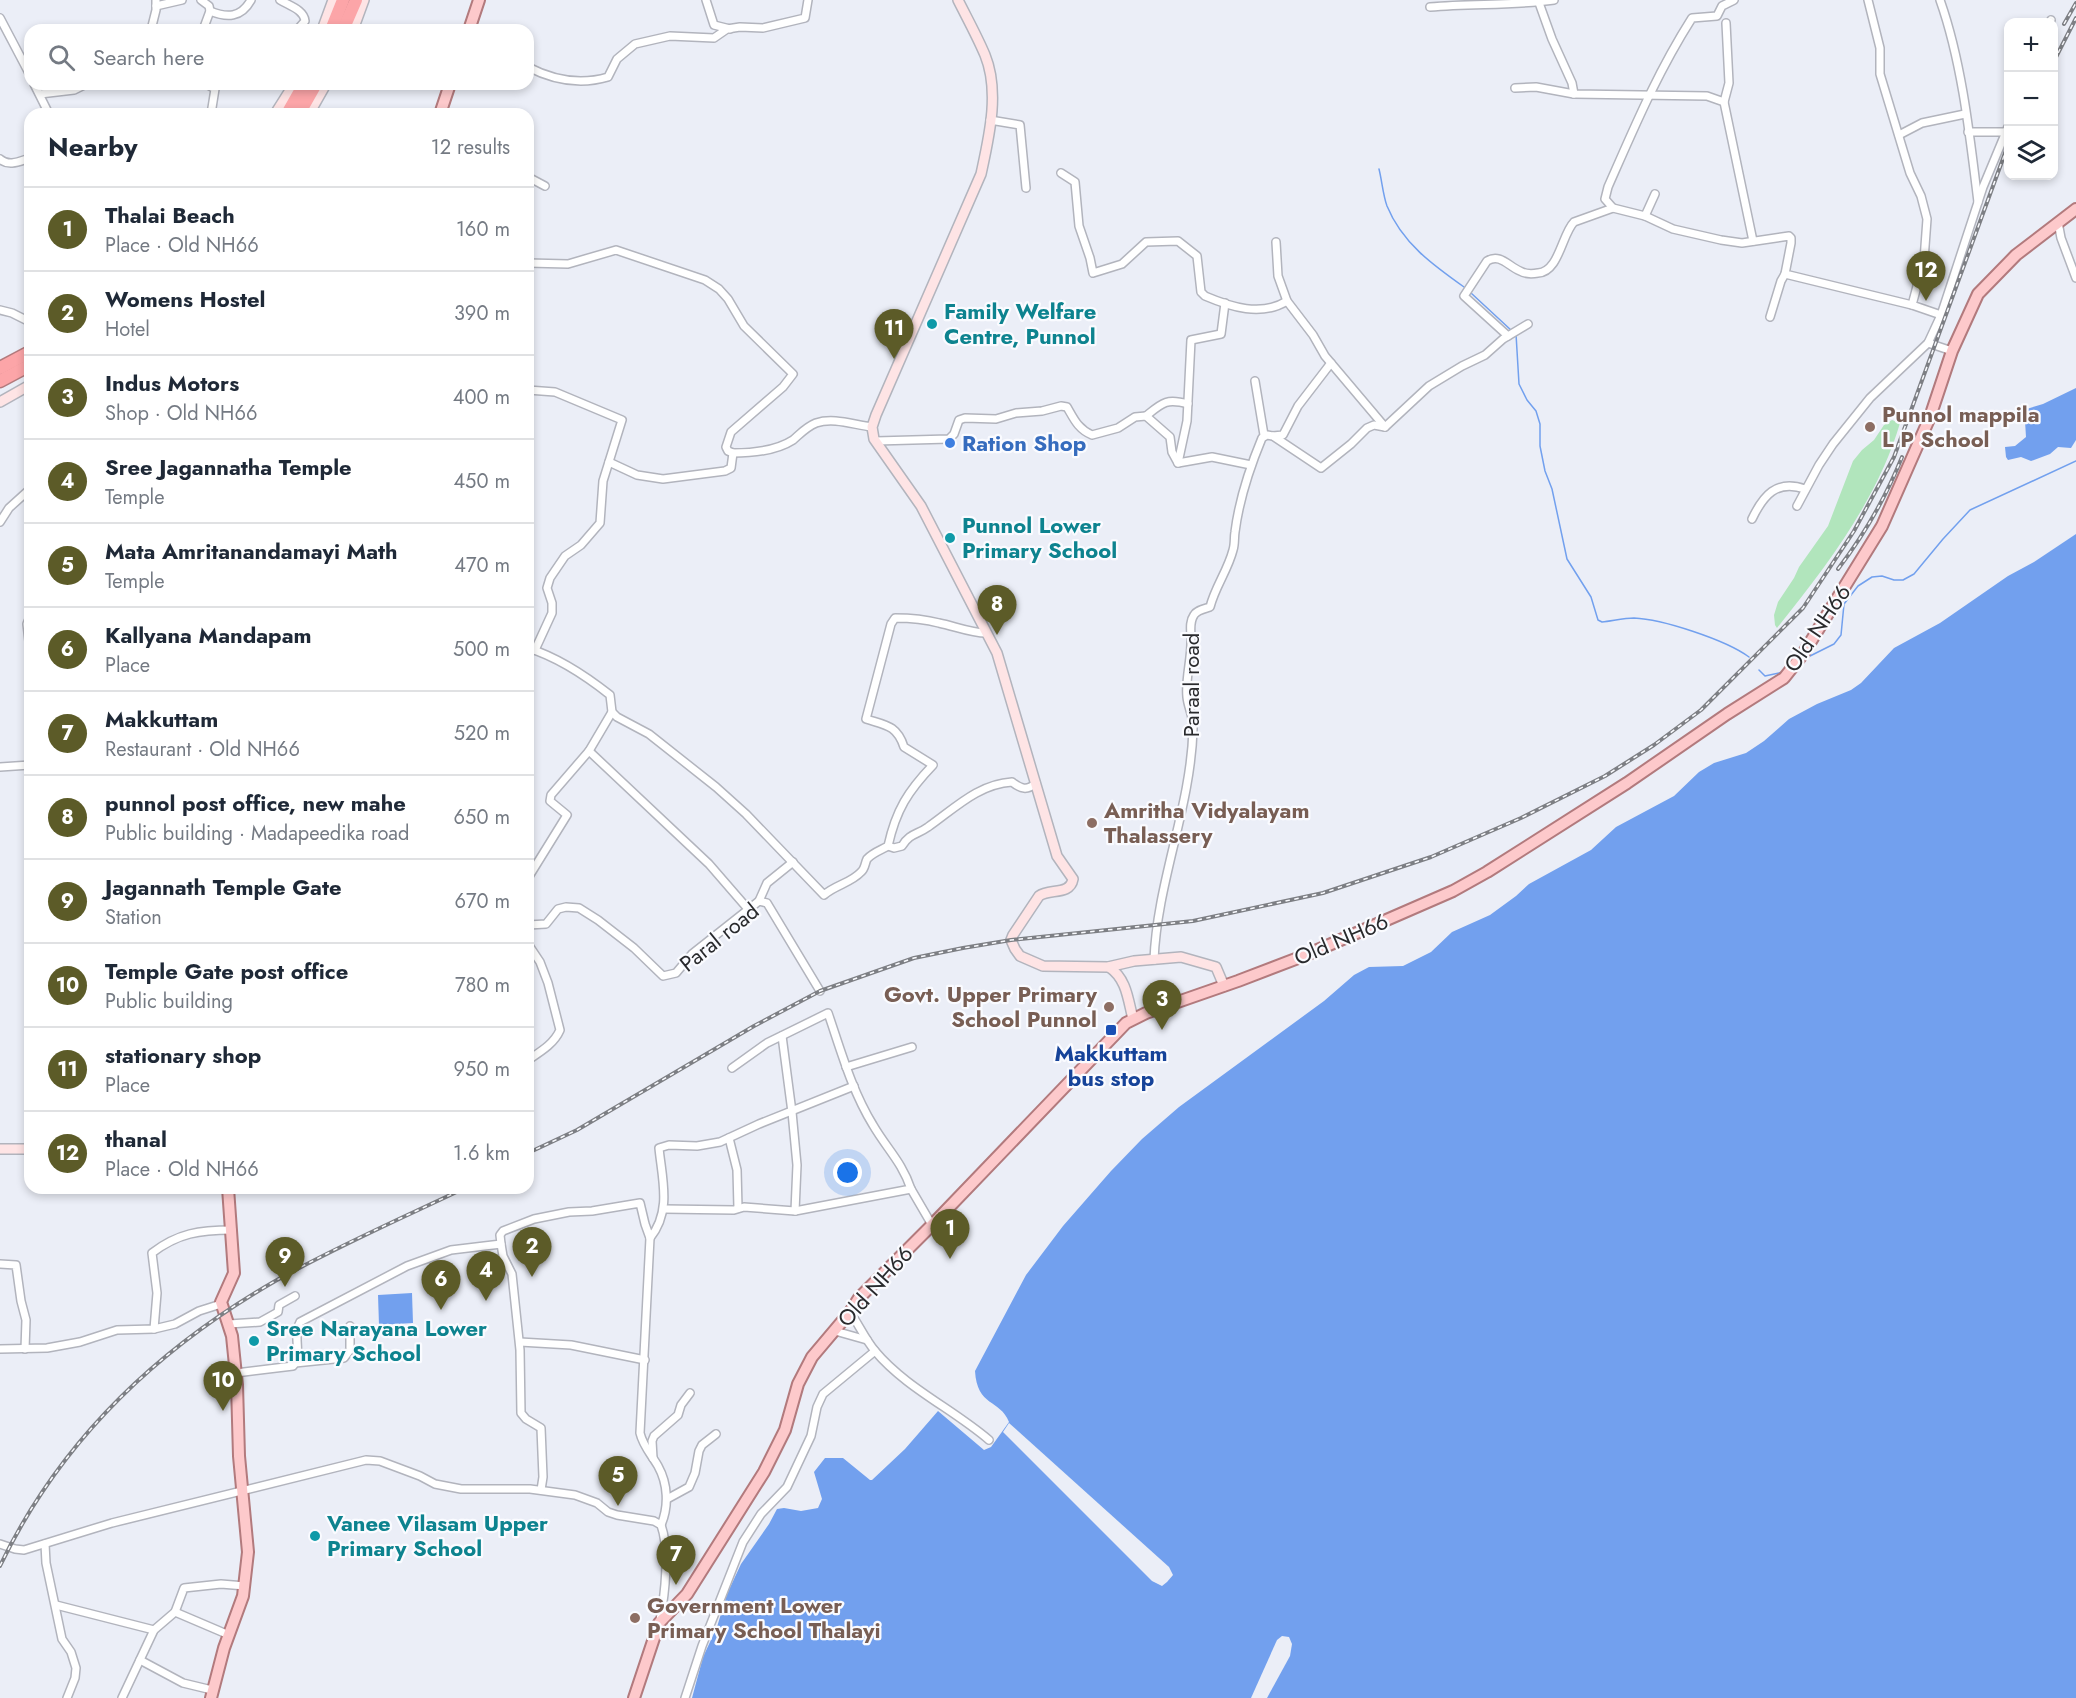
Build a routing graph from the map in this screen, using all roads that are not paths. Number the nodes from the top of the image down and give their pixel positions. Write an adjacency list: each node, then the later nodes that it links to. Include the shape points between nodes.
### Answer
1 (182, 0): 18 (street)
2 (201, 0): 20 (street)
3 (251, 0): 20 (street, via 235,16)
4 (280, 0): 25 (street, via 302,12)
5 (333, 0): 26 (main road)
6 (343, 0): 27 (highway)
7 (356, 0): 28 (highway)
8 (364, 0): 29 (main road)
9 (479, 0): 30 (main road)
10 (706, 0): 31 (street, via 714,25)
11 (808, 0): 31 (street, via 805,18 763,28)
12 (958, 0): 55 (main road, via 986,57 992,88)
13 (1554, 0): 17 (street)
14 (1734, 0): 45 (street, via 1722,6 1717,16 1692,18)
15 (1868, 0): 58 (street, via 1880,48 1880,74)
16 (1940, 0): 54 (street, via 1949,24)
17 (1537, 1): 19 (street); 44 (street)
18 (156, 3): 23 (street)
19 (1430, 7)
20 (210, 11): 24 (street)
21 (0, 18): 32 (street)
22 (1726, 23): 46 (street, via 1729,83)
23 (152, 24)
24 (205, 24)
25 (302, 24)
26 (324, 24)
27 (333, 24)
28 (346, 24)
29 (355, 24)
30 (471, 24)
31 (730, 28): 33 (street, via 714,38 670,36 635,44 617,59 608,76 596,80 567,80)
32 (24, 64)
33 (534, 70)
34 (1515, 88): 44 (street, via 1536,87)
35 (38, 90): 43 (street)
36 (74, 90): 43 (street)
37 (215, 90): 48 (street)
38 (290, 90): 49 (main road)
39 (300, 90): 50 (highway)
40 (313, 90): 51 (highway)
41 (323, 90): 52 (main road)
42 (448, 90): 53 (main road)
43 (40, 94): 47 (street)
44 (1574, 94): 45 (street)
45 (1647, 95): 46 (street, via 1707,96); 68 (street, via 1608,187 1605,199)
46 (1724, 102): 72 (street)
47 (46, 108)
48 (214, 108)
49 (279, 108)
50 (290, 108)
51 (302, 108)
52 (312, 108)
53 (442, 108)
54 (1965, 114): 57 (street); 58 (street, via 1922,123)
55 (990, 120): 65 (street, via 1020,125); 101 (main road, via 981,174)
56 (2004, 129): 57 (street)
57 (1968, 132): 67 (street)
58 (1899, 135): 79 (street, via 1928,219 1924,260)
59 (2004, 137): 67 (street)
60 (0, 159): 61 (street, via 8,163)
61 (24, 160)
62 (1061, 173): 78 (street, via 1075,182 1079,226 1093,273 1122,264 1146,242 1178,241 1197,256 1201,292)
63 (534, 180): 64 (street)
64 (545, 186)
65 (1026, 188)
66 (1655, 194): 70 (street)
67 (1978, 202): 81 (street)
68 (1613, 208): 70 (street); 85 (street, via 1574,222 1563,247 1542,273 1521,272 1498,257 1487,261 1464,296)
69 (2076, 209): 71 (main road, Old NH66)
70 (1645, 216): 72 (street, via 1694,234 1742,243)
71 (2058, 222): 76 (street); 88 (main road, Old NH66, via 2016,255 1978,294)
72 (1753, 241): 75 (street, via 1791,238)
73 (1276, 242): 77 (street, via 1278,276)
74 (534, 263): 106 (street, via 568,264 616,250 705,280 719,289 744,326 793,374 731,432 726,447)
75 (1785, 274): 79 (street); 82 (street)
76 (2076, 278)
77 (1287, 301): 78 (street, via 1274,308 1256,309); 91 (street)
78 (1225, 303): 99 (street, via 1221,334 1191,340)
79 (1912, 305): 81 (street)
80 (0, 310): 83 (street)
81 (1941, 315): 86 (street)
82 (1770, 317)
83 (24, 319)
84 (1528, 324): 85 (street)
85 (1512, 334): 102 (street, via 1485,355 1429,386)
86 (1928, 343): 88 (street); 110 (street, via 1857,414)
87 (24, 349): 90 (main road)
88 (1952, 351): 132 (main road, Old NH66, via 1930,417 1882,526 1784,678 1627,783 1453,891)
89 (24, 355): 93 (highway)
90 (0, 362)
91 (1331, 363): 102 (street); 104 (street, via 1298,406 1283,435)
92 (24, 367): 94 (highway)
93 (0, 368)
94 (0, 381)
95 (1255, 381): 103 (street)
96 (24, 388): 98 (main road)
97 (534, 390): 107 (street, via 555,392 622,420)
98 (0, 402)
99 (1188, 404): 100 (street, via 1164,402); 108 (street)
100 (1146, 416): 105 (street, via 1092,435 1084,432 1066,407 1061,406 996,419 965,418 959,420 949,439); 108 (street, via 1170,437)
101 (872, 427): 105 (main road); 106 (street, via 821,422 774,448)
102 (1385, 427): 104 (street, via 1367,428 1321,468)
103 (1264, 435): 104 (street); 109 (street)
104 (1273, 436)
105 (876, 441): 115 (main road, via 921,506)
106 (733, 453): 107 (street, via 730,468 725,471 663,479 637,475)
107 (609, 462): 116 (street, via 603,481 600,523 565,556 550,578 547,588 552,613)
108 (1178, 463): 109 (street, via 1212,457)
109 (1251, 465): 130 (street, Paraal road, via 1230,559 1210,607 1197,612 1191,621 1187,688 1193,718 1190,764 1159,906)
110 (1804, 489): 112 (street); 113 (street, via 1790,486 1765,495)
111 (24, 494): 114 (street)
112 (1797, 506)
113 (1752, 519)
114 (0, 522)
115 (986, 633): 122 (main road, via 997,653); 123 (street, via 923,619 895,618 888,631 866,718 887,724 904,747 933,765 900,806)
116 (534, 645)
117 (534, 650): 118 (street, via 605,691 612,700)
118 (612, 712): 119 (street); 124 (street, via 648,734 716,787)
119 (589, 751): 125 (street, via 551,795 550,801 567,815); 127 (street, via 709,864)
120 (24, 765): 121 (street)
121 (0, 767)
122 (1036, 783): 123 (street, via 1022,789 1012,782 990,786 907,837 902,846); 131 (main road, via 1057,856 1073,879 1069,888 1038,896 1011,940 1020,956 1043,966)
123 (888, 846): 124 (street, via 872,854 863,871 824,895)
124 (793, 862): 126 (street, via 767,883)
125 (534, 868)
126 (759, 901): 127 (street, Paral road); 133 (street, Paral road, via 767,903)
127 (748, 909): 128 (street, Paral road, via 692,954 676,973 667,976 579,908 558,909 546,924)
128 (534, 925)
129 (534, 953): 137 (street, via 548,982 560,1030)
130 (1154, 960): 131 (main road); 132 (main road, via 1181,957 1211,964 1219,970)
131 (1109, 967): 134 (main road, via 1118,973 1125,987)
132 (1224, 986): 134 (main road, Old NH66)
133 (820, 992)
134 (1133, 1019): 150 (main road, Old NH66)
135 (782, 1036): 138 (street, via 828,1013); 139 (street); 141 (street)
136 (912, 1047): 138 (street)
137 (534, 1056)
138 (846, 1067): 140 (street)
139 (732, 1068)
140 (854, 1086): 141 (street); 145 (street, via 872,1124 905,1171)
141 (792, 1112): 142 (street); 149 (street, via 797,1165)
142 (729, 1138): 147 (street, via 708,1145 659,1148); 148 (street, via 738,1170)
143 (0, 1149): 144 (main road)
144 (24, 1149)
145 (911, 1189): 149 (street); 150 (street)
146 (229, 1194): 151 (main road)
147 (664, 1209): 148 (street); 152 (street)
148 (738, 1209): 149 (street)
149 (795, 1211)
150 (932, 1225): 157 (main road, Old NH66, via 859,1298)
151 (232, 1230): 156 (main road, via 234,1273); 160 (street, via 190,1233 152,1253 157,1293)
152 (651, 1238): 153 (street, via 640,1203 534,1219 503,1231); 167 (street)
153 (501, 1244): 163 (street, via 512,1274); 168 (street, via 452,1250 407,1266 300,1322)
154 (0, 1264): 165 (street, via 16,1265 26,1320)
155 (295, 1296): 158 (street, via 260,1322)
156 (221, 1304): 158 (main road); 160 (street)
157 (850, 1312): 161 (main road, Old NH66); 162 (street)
158 (229, 1324): 169 (main road)
159 (351, 1326): 168 (street, via 350,1350 344,1358)
160 (154, 1329): 165 (street, via 117,1330 80,1342)
161 (835, 1331): 162 (street); 183 (main road, Old NH66, via 812,1357 798,1384 785,1430 764,1472 687,1594)
162 (867, 1340): 166 (street)
163 (520, 1342): 167 (street, via 571,1345); 174 (street, via 521,1413 541,1428)
164 (0, 1349): 165 (street)
165 (25, 1349)
166 (875, 1351): 172 (street, via 925,1395); 191 (street, via 824,1394 811,1436 788,1487 761,1514 743,1542)
167 (645, 1360): 173 (street, via 640,1433)
168 (295, 1363): 169 (street, via 286,1368)
169 (236, 1373): 175 (main road, via 238,1456)
170 (690, 1393): 173 (street, via 678,1415 654,1436)
171 (716, 1434): 176 (street, via 699,1451 690,1488)
172 (989, 1440)
173 (653, 1458): 176 (street, via 663,1476)
174 (540, 1490): 175 (street, via 461,1489 435,1484 380,1461 366,1460); 177 (street, via 575,1495 616,1515)
175 (244, 1491): 179 (street, via 112,1523); 180 (main road, via 248,1552)
176 (667, 1499): 177 (street)
177 (661, 1525): 183 (street, via 665,1553)
178 (0, 1544): 179 (street, via 24,1550)
179 (45, 1544): 181 (street)
180 (245, 1586): 182 (street, via 184,1588); 185 (main road)
181 (56, 1605): 184 (street); 188 (street, via 62,1639 76,1668)
182 (175, 1612): 184 (street); 185 (street)
183 (659, 1623): 190 (main road, Old NH66)
184 (154, 1630): 186 (street)
185 (229, 1635): 187 (main road)
186 (140, 1660): 187 (street); 189 (street)
187 (211, 1694)
188 (67, 1698)
189 (122, 1698)
190 (634, 1698)
191 (685, 1698)

